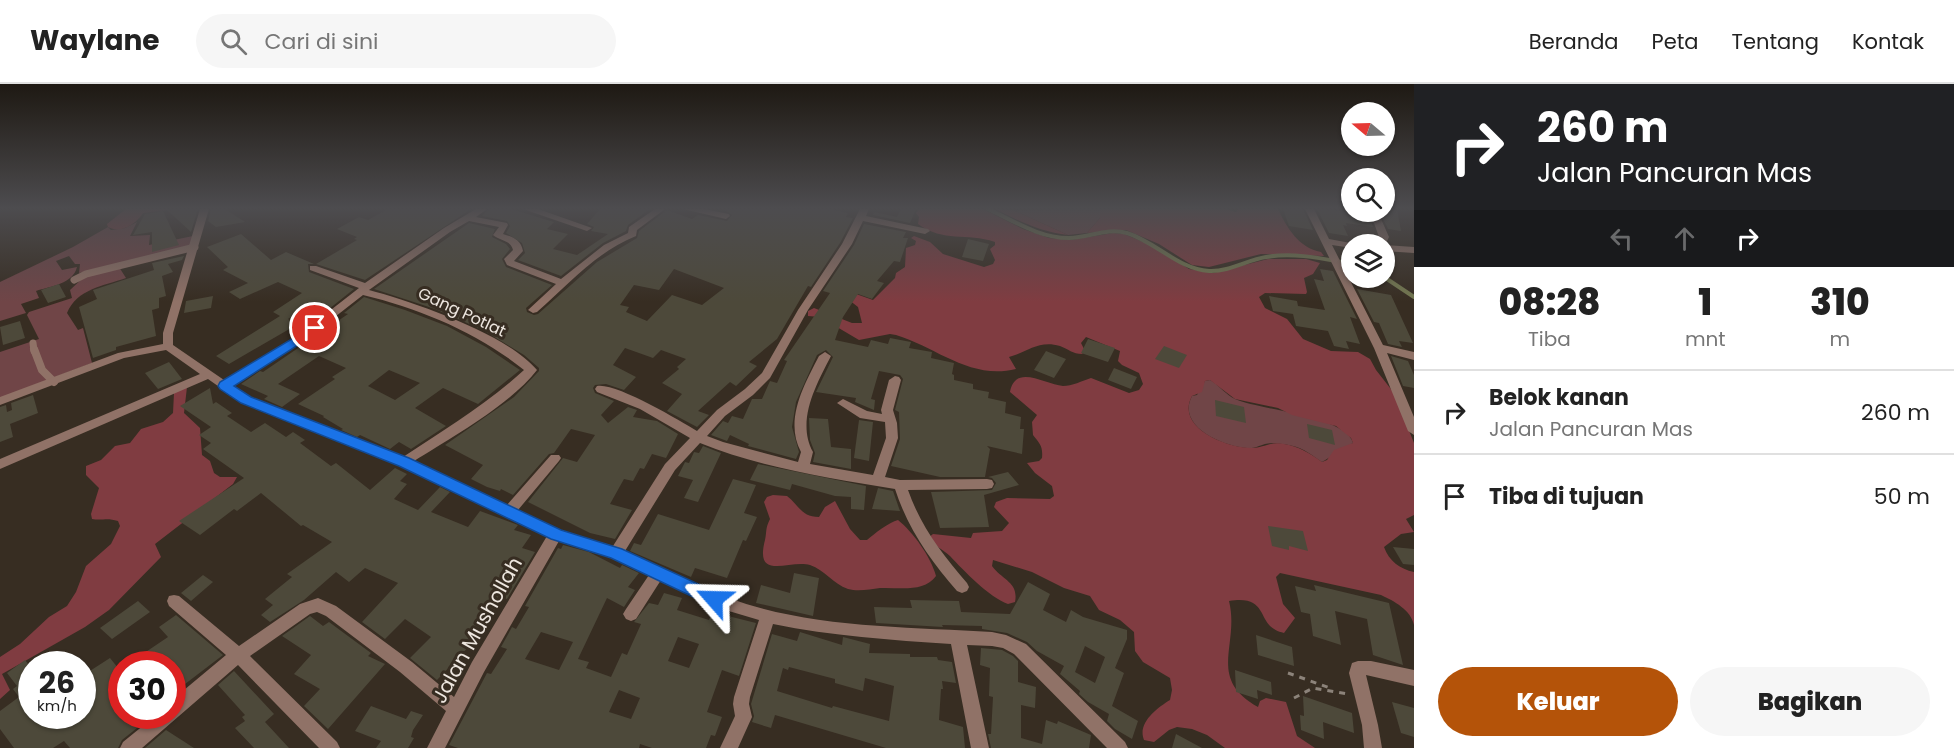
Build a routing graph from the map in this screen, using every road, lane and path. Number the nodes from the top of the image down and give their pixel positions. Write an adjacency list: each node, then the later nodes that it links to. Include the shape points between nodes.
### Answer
1 (197, 240): 8 (street)
2 (436, 240): 14 (street)
3 (510, 240): 13 (street, via 518,251 510,262)
4 (618, 240): 13 (street)
5 (849, 240): 30 (street, via 766,375)
6 (1327, 242): 7 (street); 18 (street)
7 (1341, 244)
8 (195, 247): 12 (lane); 17 (street, via 168,333)
9 (1395, 249): 10 (street)
10 (1414, 250)
11 (313, 268): 14 (street)
12 (74, 280)
13 (564, 284): 15 (street)
14 (364, 289): 24 (street, via 315,328); 32 (street, Gang Potlat, via 487,338 531,370 476,415)
15 (533, 310)
16 (33, 344): 23 (lane, via 34,355)
17 (168, 346): 21 (street); 23 (street, via 122,355)
18 (1379, 348): 20 (street); 29 (street)
19 (825, 356): 34 (street, via 806,398 799,430 801,445 807,452)
20 (1414, 356)
21 (208, 375): 24 (street); 33 (street)
22 (895, 380): 28 (street, via 887,410)
23 (54, 382): 26 (street)
24 (224, 386): 32 (street, via 287,418)
25 (602, 389): 30 (street, via 644,406)
26 (0, 401)
27 (843, 403): 28 (street, via 864,415)
28 (890, 419): 35 (street, via 891,438)
29 (1414, 431)
30 (698, 437): 34 (street); 40 (street, via 670,467)
31 (555, 458): 38 (street)
32 (404, 462): 38 (street)
33 (0, 464)
34 (803, 468): 35 (street)
35 (878, 480): 37 (street)
36 (987, 484): 37 (street)
37 (900, 485): 42 (street, via 909,516 927,548)
38 (509, 512): 39 (street)
39 (556, 534): 40 (street); 54 (street, Jalan Mushollah)
40 (616, 553): 41 (street)
41 (658, 573): 44 (street); 45 (street, via 726,604)
42 (962, 587)
43 (174, 601): 47 (street)
44 (631, 614)
45 (768, 616): 46 (street, via 870,632); 59 (street, via 742,697 744,717)
46 (958, 638): 60 (street); 61 (street, via 992,639 1020,649)
47 (238, 655): 52 (street); 54 (street, via 305,609 318,605 406,667); 57 (street)
48 (1288, 673): 50 (path)
49 (1414, 678): 53 (street, via 1358,668)
50 (1338, 691): 51 (path, via 1313,688); 53 (path)
51 (1294, 698)
52 (186, 699)
53 (1363, 699): 62 (street)
54 (456, 709): 58 (street, Jalan Mushollah)
55 (152, 729): 56 (street)
56 (129, 748)
57 (331, 748)
58 (436, 748)
59 (729, 748)
60 (980, 748)
61 (1119, 748)
62 (1373, 748)

